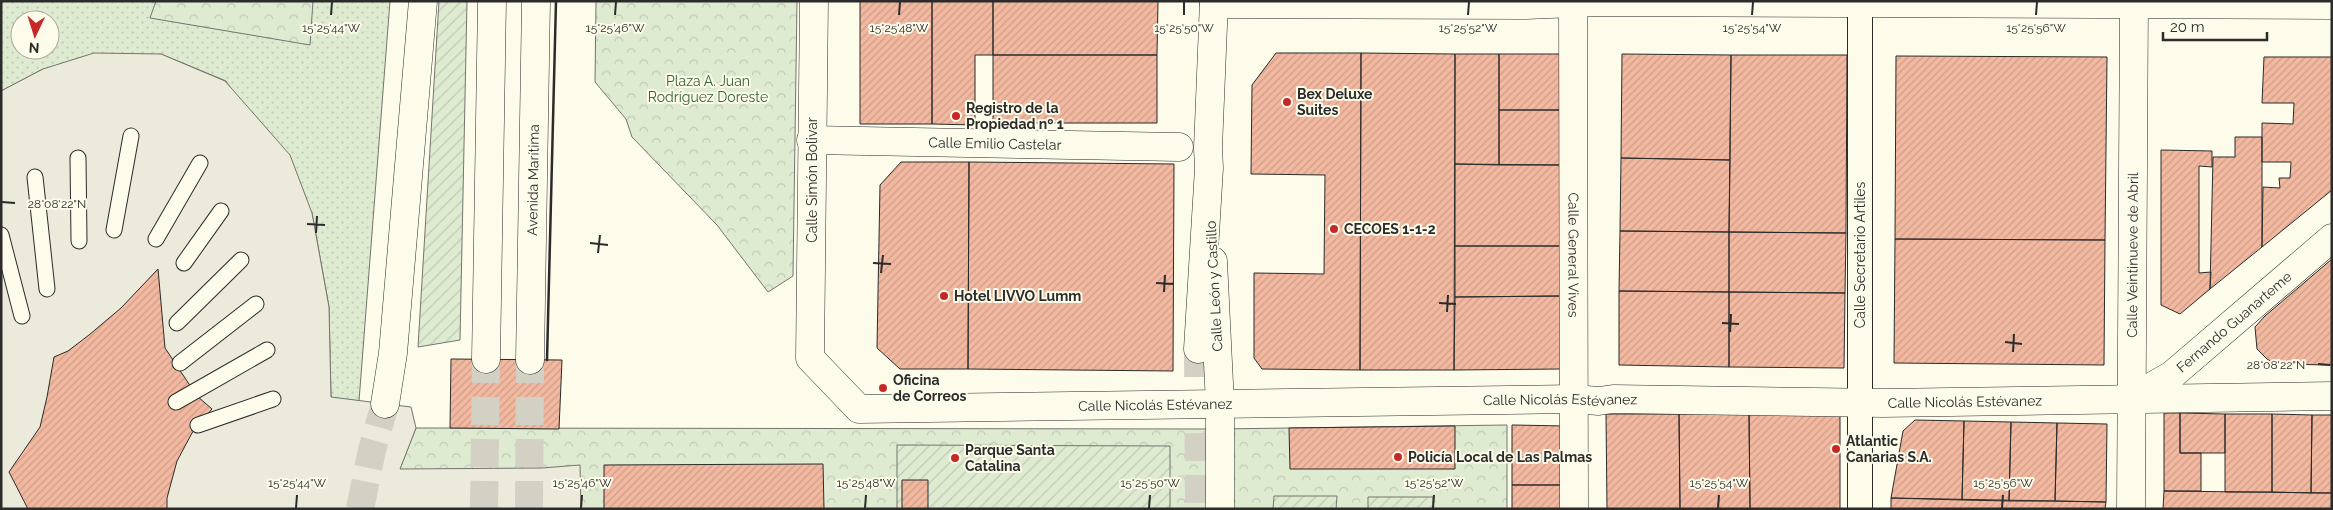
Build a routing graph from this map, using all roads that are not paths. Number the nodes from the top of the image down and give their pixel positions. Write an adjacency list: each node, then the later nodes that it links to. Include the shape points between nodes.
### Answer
1 (423, 1): 41 (main road, via 393,354)
2 (492, 1): 32 (main road)
3 (536, 1): 33 (main road, Avenida Marítima)
4 (814, 1): 11 (main road, Calle Simón Bolivar)
5 (1573, 2): 6 (main road, via 1526,5); 7 (main road); 37 (main road, Calle General Vives)
6 (1214, 3): 14 (main road, Calle León y Castillo)
7 (1860, 3): 8 (main road); 40 (street, Calle Secretario Artiles, via 1861,375)
8 (2135, 3): 9 (main road); 38 (main road, Calle Veintinueve de Abril)
9 (2332, 5)
10 (131, 136): 18 (lane)
11 (811, 140): 12 (main road, Calle Emilio Castelar); 31 (main road, Calle Simón Bolivar)
12 (1179, 148): 14 (street)
13 (78, 158): 22 (lane)
14 (1208, 158): 29 (main road, Calle León y Castillo); 42 (main road, Calle León y Castillo)
15 (200, 163): 21 (lane)
16 (35, 177): 25 (lane)
17 (221, 211): 24 (lane)
18 (114, 230)
19 (1, 235): 27 (lane)
20 (2332, 238): 38 (main road, Fernando Guanarteme, via 2172,374)
21 (156, 239)
22 (79, 241)
23 (241, 260): 28 (lane)
24 (184, 263)
25 (47, 289)
26 (256, 304): 34 (lane)
27 (22, 316)
28 (177, 323)
29 (1198, 349)
30 (267, 350): 39 (lane)
31 (810, 358): 42 (main road, Calle Nicolás Estévanez, via 859,408)
32 (486, 359)
33 (530, 360)
34 (180, 363)
35 (2332, 396): 38 (main road, Calle Nicolás Estévanez)
36 (273, 399): 43 (lane)
37 (1574, 399): 40 (main road, Calle Nicolás Estévanez, via 1599,402 1613,399); 42 (main road, Calle Nicolás Estévanez); 45 (main road, Calle General Vives)
38 (2130, 399): 40 (main road, Calle Nicolás Estévanez); 47 (main road, Calle Veintinueve de Abril)
39 (176, 402)
40 (1858, 402): 46 (street, Calle Secretario Artiles)
41 (385, 404)
42 (1220, 404): 44 (main road, Calle León y Castillo)
43 (198, 425)
44 (1220, 509)
45 (1574, 509)
46 (1860, 509)
47 (2131, 509)

